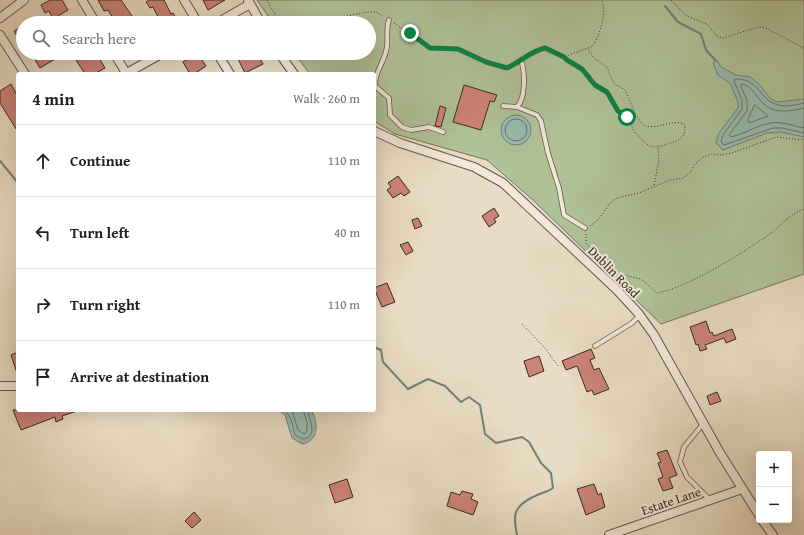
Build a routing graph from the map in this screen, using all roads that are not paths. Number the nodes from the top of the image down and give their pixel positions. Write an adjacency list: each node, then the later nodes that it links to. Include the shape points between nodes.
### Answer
1 (24, 0): 9 (street)
2 (82, 0): 5 (street)
3 (184, 0): 6 (street)
4 (249, 2): 7 (street); 8 (street)
5 (92, 16)
6 (194, 16)
7 (228, 16)
8 (257, 16)
9 (0, 18)
10 (389, 20): 24 (lane, via 387,47)
11 (0, 35): 13 (street)
12 (16, 60): 19 (street)
13 (16, 60)
14 (118, 60): 20 (street)
15 (150, 60): 21 (street)
16 (221, 60): 22 (street)
17 (284, 60): 23 (street)
18 (521, 60): 27 (lane, via 522,94)
19 (24, 72)
20 (124, 72)
21 (129, 72)
22 (229, 72)
23 (293, 72)
24 (376, 80)
25 (376, 87): 29 (lane, via 389,98 390,114 402,127 411,130 429,127)
26 (503, 106): 27 (lane)
27 (517, 107): 30 (lane, via 537,115 541,122 560,188 564,215)
28 (376, 132): 31 (street, Dublin Road, via 400,143 474,166 503,183 547,222)
29 (444, 132)
30 (585, 228)
31 (640, 315): 32 (lane, via 632,323); 35 (street, Dublin Road, via 660,343)
32 (595, 346)
33 (0, 386): 34 (street)
34 (16, 386)
35 (703, 424): 36 (street, Dublin Road); 37 (lane, via 684,447 680,462 687,477)
36 (742, 489): 37 (street, Estate Lane); 38 (street, Dublin Road)
37 (710, 500): 40 (street, Estate Lane)
38 (756, 510)
39 (764, 523): 41 (street)
40 (609, 535)
41 (773, 535)

